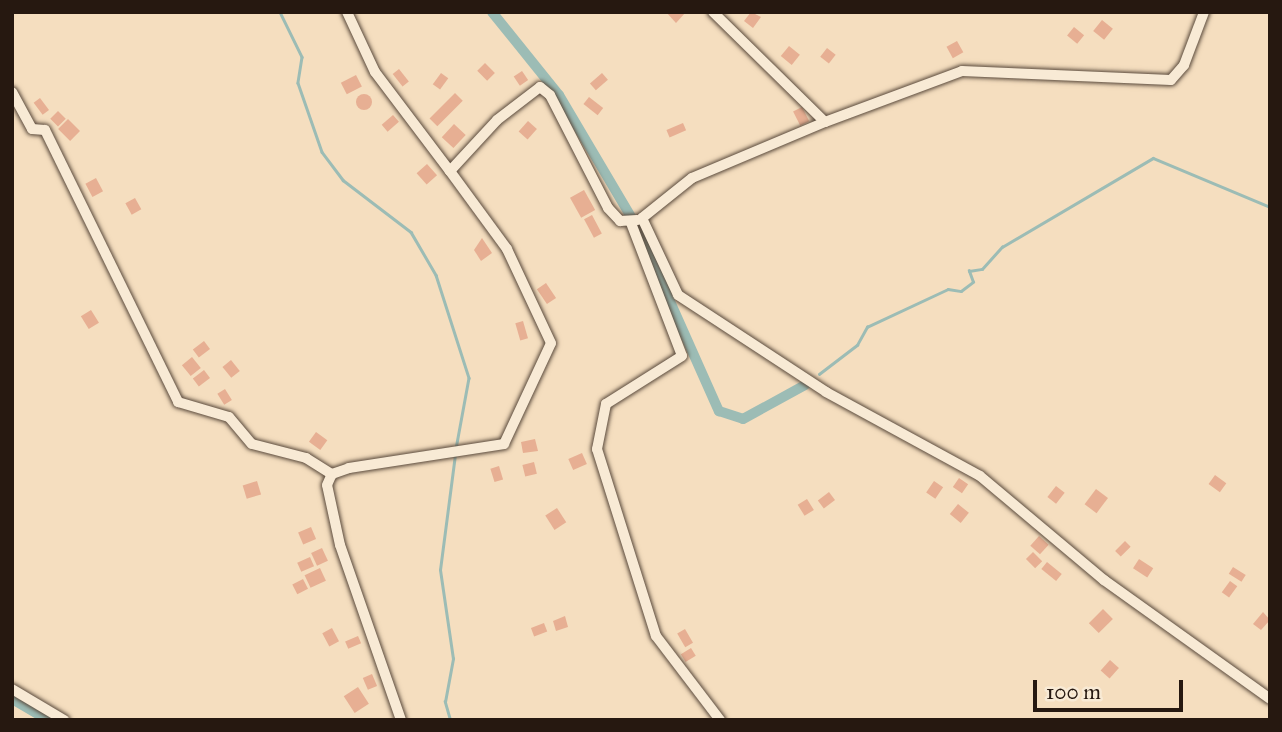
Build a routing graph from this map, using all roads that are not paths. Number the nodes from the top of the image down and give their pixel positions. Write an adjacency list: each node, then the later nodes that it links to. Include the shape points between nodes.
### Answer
1 (347, 12): 6 (street, via 374,72)
2 (713, 12): 5 (street)
3 (1204, 12): 5 (street, via 1184,65 1171,80 962,71)
4 (12, 92): 9 (street, via 32,130 44,131 178,402 229,417 252,444 306,458)
5 (825, 122): 7 (street, via 692,178)
6 (450, 171): 8 (street, via 497,120 540,88 550,95 608,208); 9 (street, via 507,249 551,343 504,444)
7 (642, 218): 8 (street); 11 (street, via 678,295 826,392 981,476 1104,580)
8 (631, 223): 14 (street, via 682,356 606,404 597,449 656,636)
9 (332, 474): 13 (street, via 328,499 340,545)
10 (12, 689): 12 (street)
11 (1270, 699)
12 (64, 720)
13 (401, 720)
14 (720, 720)

